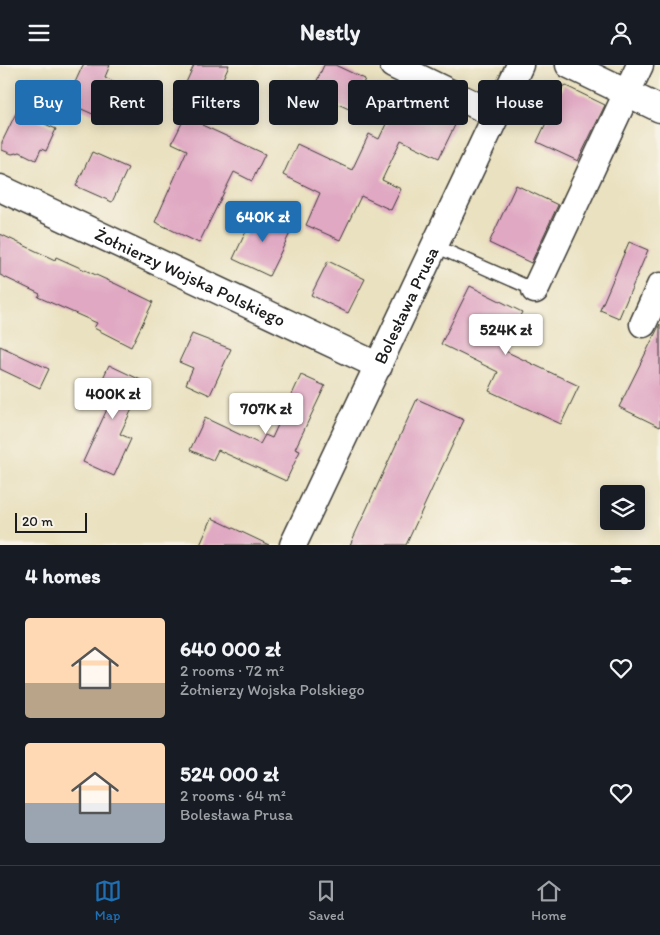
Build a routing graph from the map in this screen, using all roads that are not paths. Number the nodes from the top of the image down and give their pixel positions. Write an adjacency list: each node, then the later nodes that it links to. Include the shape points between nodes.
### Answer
1 (394, 65): 7 (street)
2 (520, 65): 5 (street, Bolesława Prusa)
3 (568, 65): 6 (street)
4 (640, 65): 6 (street)
5 (513, 80)
6 (627, 93): 8 (street); 13 (street)
7 (478, 106)
8 (660, 109)
9 (491, 125): 11 (street, Bolesława Prusa)
10 (0, 188): 15 (street, Żołnierzy Wojska Polskiego)
11 (435, 246): 13 (lane); 15 (street, Bolesława Prusa)
12 (660, 286): 14 (street)
13 (535, 290)
14 (643, 323)
15 (379, 366): 16 (street, Bolesława Prusa)
16 (293, 545)

